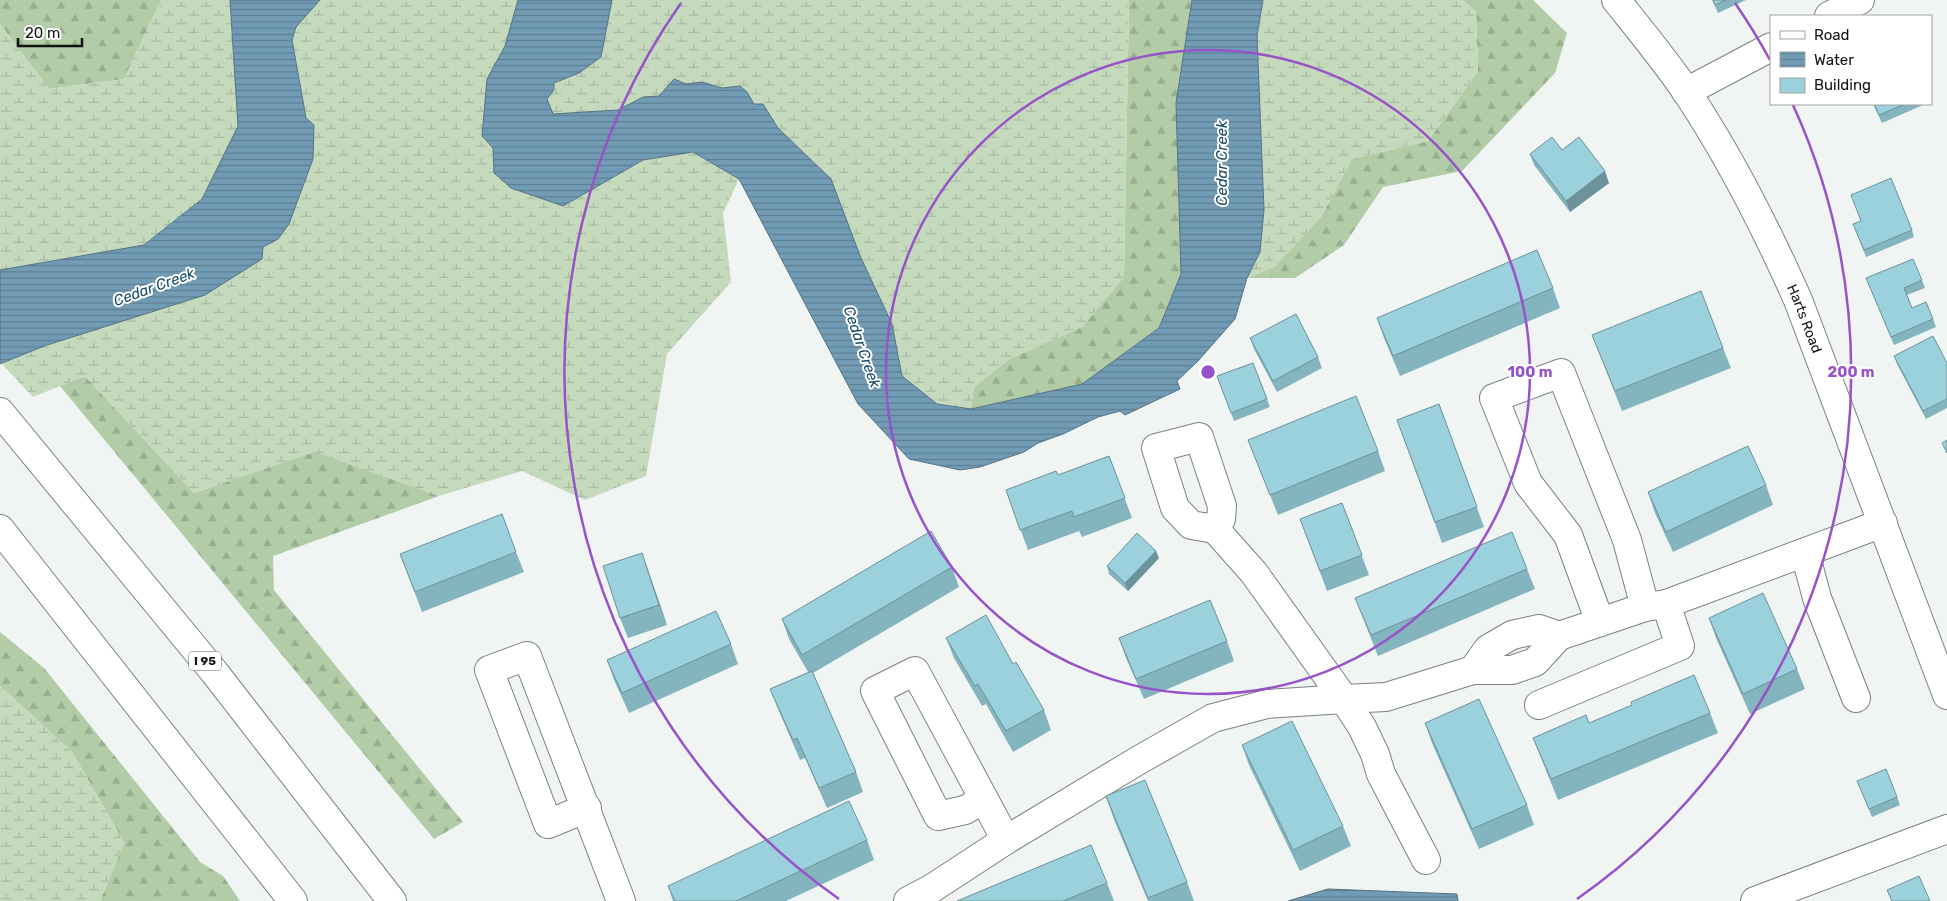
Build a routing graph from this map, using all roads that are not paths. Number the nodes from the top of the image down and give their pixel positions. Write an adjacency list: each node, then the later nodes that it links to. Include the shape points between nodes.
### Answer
1 (1616, 0): 5 (main road, Harts Road)
2 (1860, 0): 3 (main road)
3 (1832, 15)
4 (1770, 48): 5 (main road)
5 (1686, 92): 7 (main road, Harts Road, via 1772,240)
6 (6, 418): 23 (main road, I 95, via 221,681)
7 (1884, 523): 10 (main road); 13 (main road, Harts Road)
8 (0, 529): 22 (main road)
9 (1215, 529): 15 (main road, via 1254,573)
10 (1805, 553): 11 (main road); 14 (main road, via 1817,598)
11 (1655, 605): 12 (main road); 12 (main road, via 1562,373 1494,398 1528,483 1568,535); 16 (main road, via 1680,646)
12 (1600, 622): 15 (main road, via 1559,636 1536,662 1512,670 1473,670 1386,697)
13 (1947, 695)
14 (1856, 698)
15 (1344, 699): 20 (main road, via 1267,704 1213,718); 21 (main road, via 1362,727 1381,774)
16 (1538, 705)
17 (984, 799): 17 (main road, via 915,670 875,692 938,816 965,810); 20 (main road)
18 (587, 808): 18 (main road, via 548,824 489,670 527,656); 24 (main road)
19 (1947, 829): 26 (main road)
20 (1006, 840): 25 (main road)
21 (1426, 860)
22 (292, 901)
23 (392, 901)
24 (621, 901)
25 (908, 901)
26 (1756, 901)

